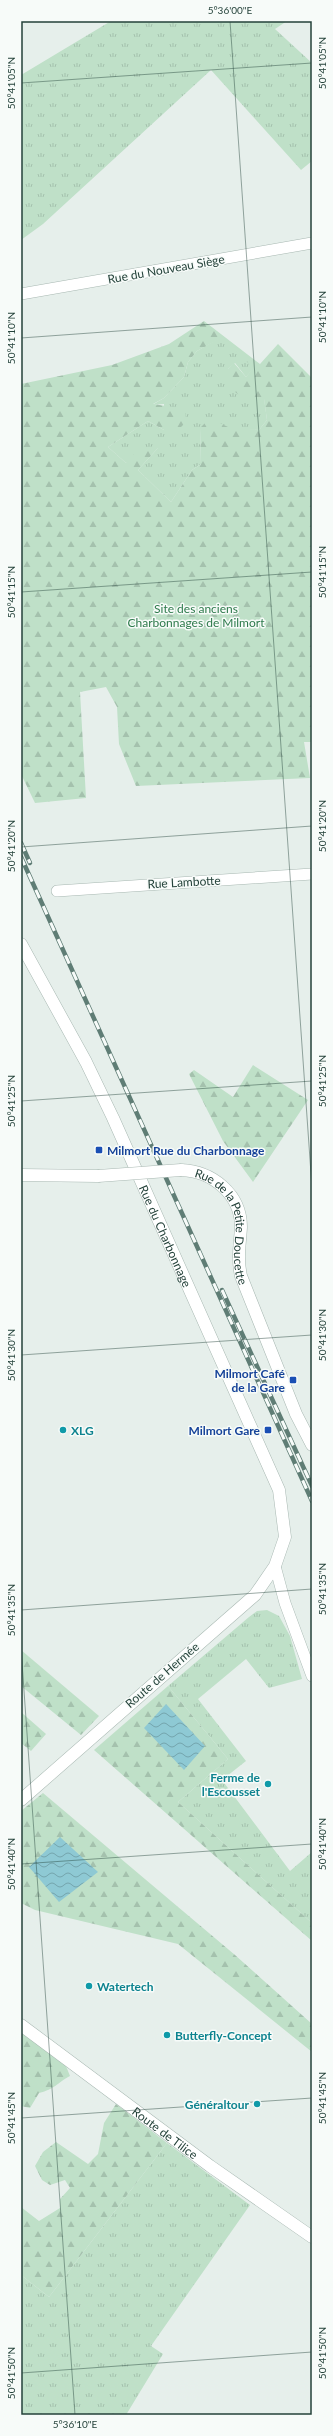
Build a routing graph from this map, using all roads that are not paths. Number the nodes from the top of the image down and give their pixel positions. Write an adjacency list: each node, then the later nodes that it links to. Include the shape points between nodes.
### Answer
1 (312, 243): 2 (street, Rue du Nouveau Siège)
2 (21, 294)
3 (312, 874): 4 (street, Rue Lambotte)
4 (57, 891)
5 (21, 944): 8 (street, Rue du Charbonnage, via 92,1074 280,1490)
6 (21, 1175): 7 (street, Rue de la Petite Doucette, bridge, via 98,1176 182,1170 209,1176 224,1187 233,1200 241,1225 238,1257 241,1276 302,1428)
7 (312, 1445)
8 (285, 1537): 9 (street, Route de Hermée)
9 (275, 1566): 10 (street, via 285,1603); 11 (street, Route de Hermée, via 255,1595)
10 (312, 1676)
11 (21, 1800)
12 (21, 2025): 13 (street, Route de Tilice, via 210,2166)
13 (312, 2237)

